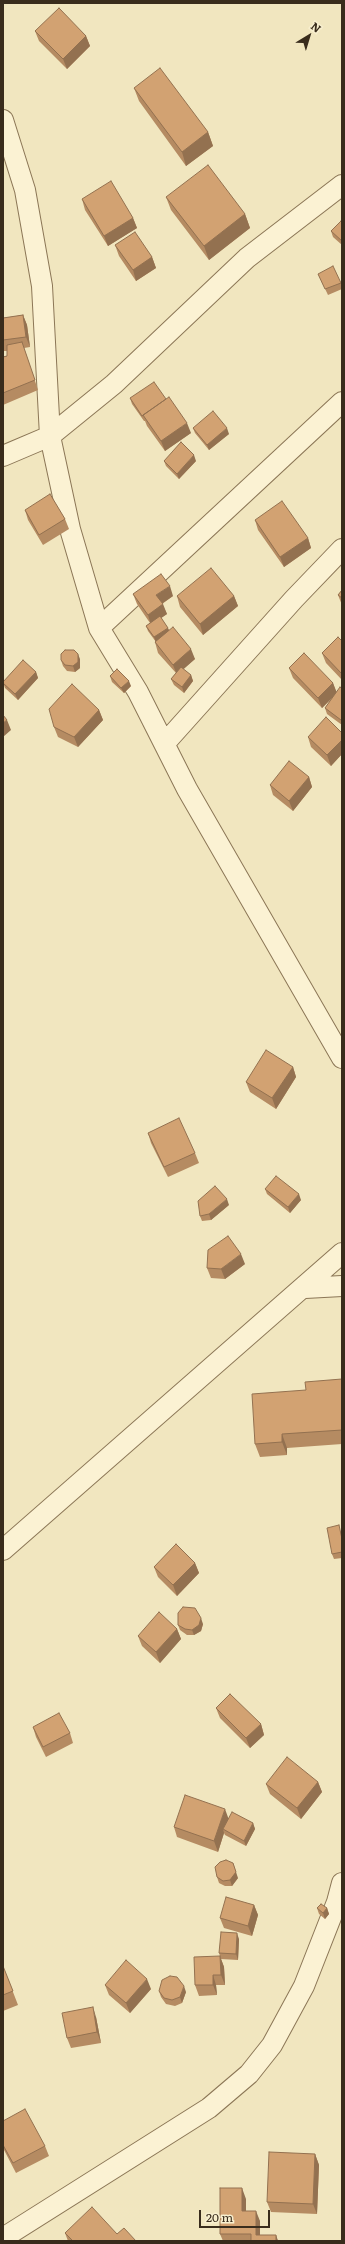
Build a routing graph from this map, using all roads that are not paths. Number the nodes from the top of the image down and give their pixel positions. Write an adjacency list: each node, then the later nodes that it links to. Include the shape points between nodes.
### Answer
1 (3, 120): 4 (street, via 25,190 42,286)
2 (342, 185): 4 (street, via 247,258 114,384)
3 (342, 402): 7 (street)
4 (50, 436): 5 (street); 7 (street, via 70,529)
5 (3, 456)
6 (342, 549): 8 (street)
7 (99, 628): 8 (street)
8 (165, 743): 9 (street, via 187,789)
9 (342, 1058)
10 (342, 1253): 12 (street)
11 (342, 1286): 12 (street)
12 (305, 1288): 13 (street)
13 (3, 1550)
14 (342, 1882): 15 (street, via 304,1986 272,2045 249,2074 209,2108)
15 (3, 2238)

